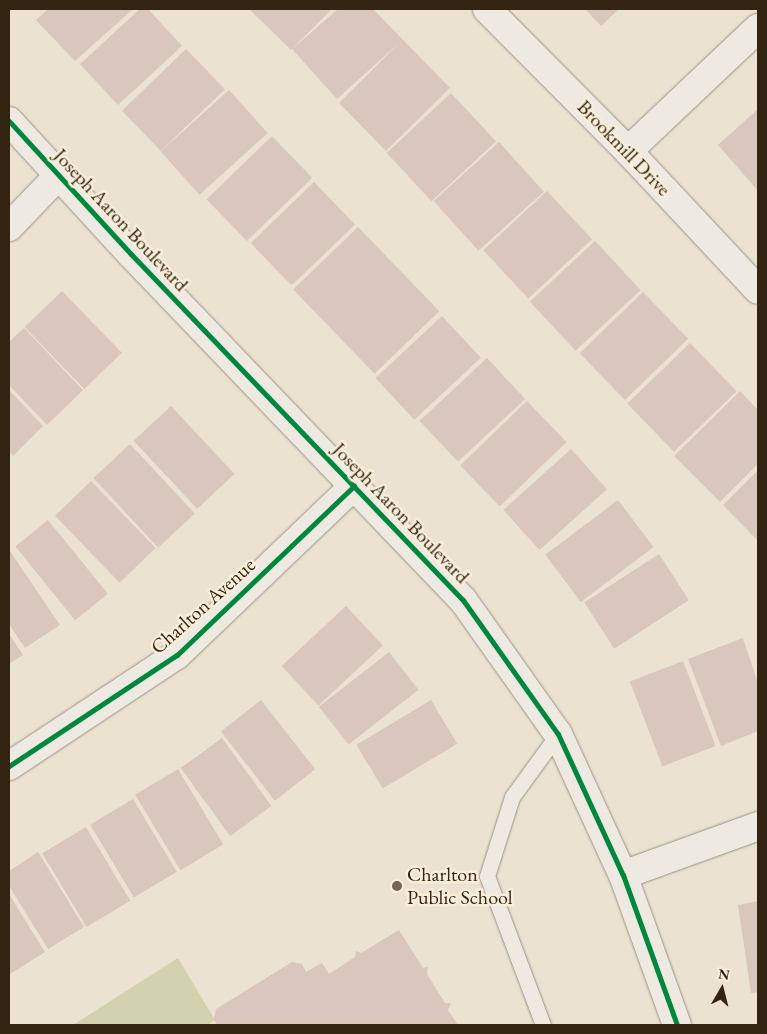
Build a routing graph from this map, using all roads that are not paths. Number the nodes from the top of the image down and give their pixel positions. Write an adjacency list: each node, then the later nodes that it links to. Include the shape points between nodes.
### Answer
1 (487, 9): 4 (street, Brookmill Drive)
2 (758, 28): 4 (street)
3 (9, 121): 5 (street, Joseph Aaron Boulevard)
4 (628, 151): 7 (street, Brookmill Drive)
5 (58, 176): 6 (street); 8 (street, Joseph Aaron Boulevard)
6 (9, 227)
7 (758, 290)
8 (354, 486): 9 (street, Joseph Aaron Boulevard, via 463,600); 10 (street, Charlton Avenue, via 177,655)
9 (558, 734): 12 (street, Joseph Aaron Boulevard); 13 (lane, via 512,797 487,876)
10 (9, 766)
11 (758, 826): 12 (street)
12 (623, 875): 14 (street, Joseph Aaron Boulevard)
13 (543, 1025)
14 (676, 1025)

